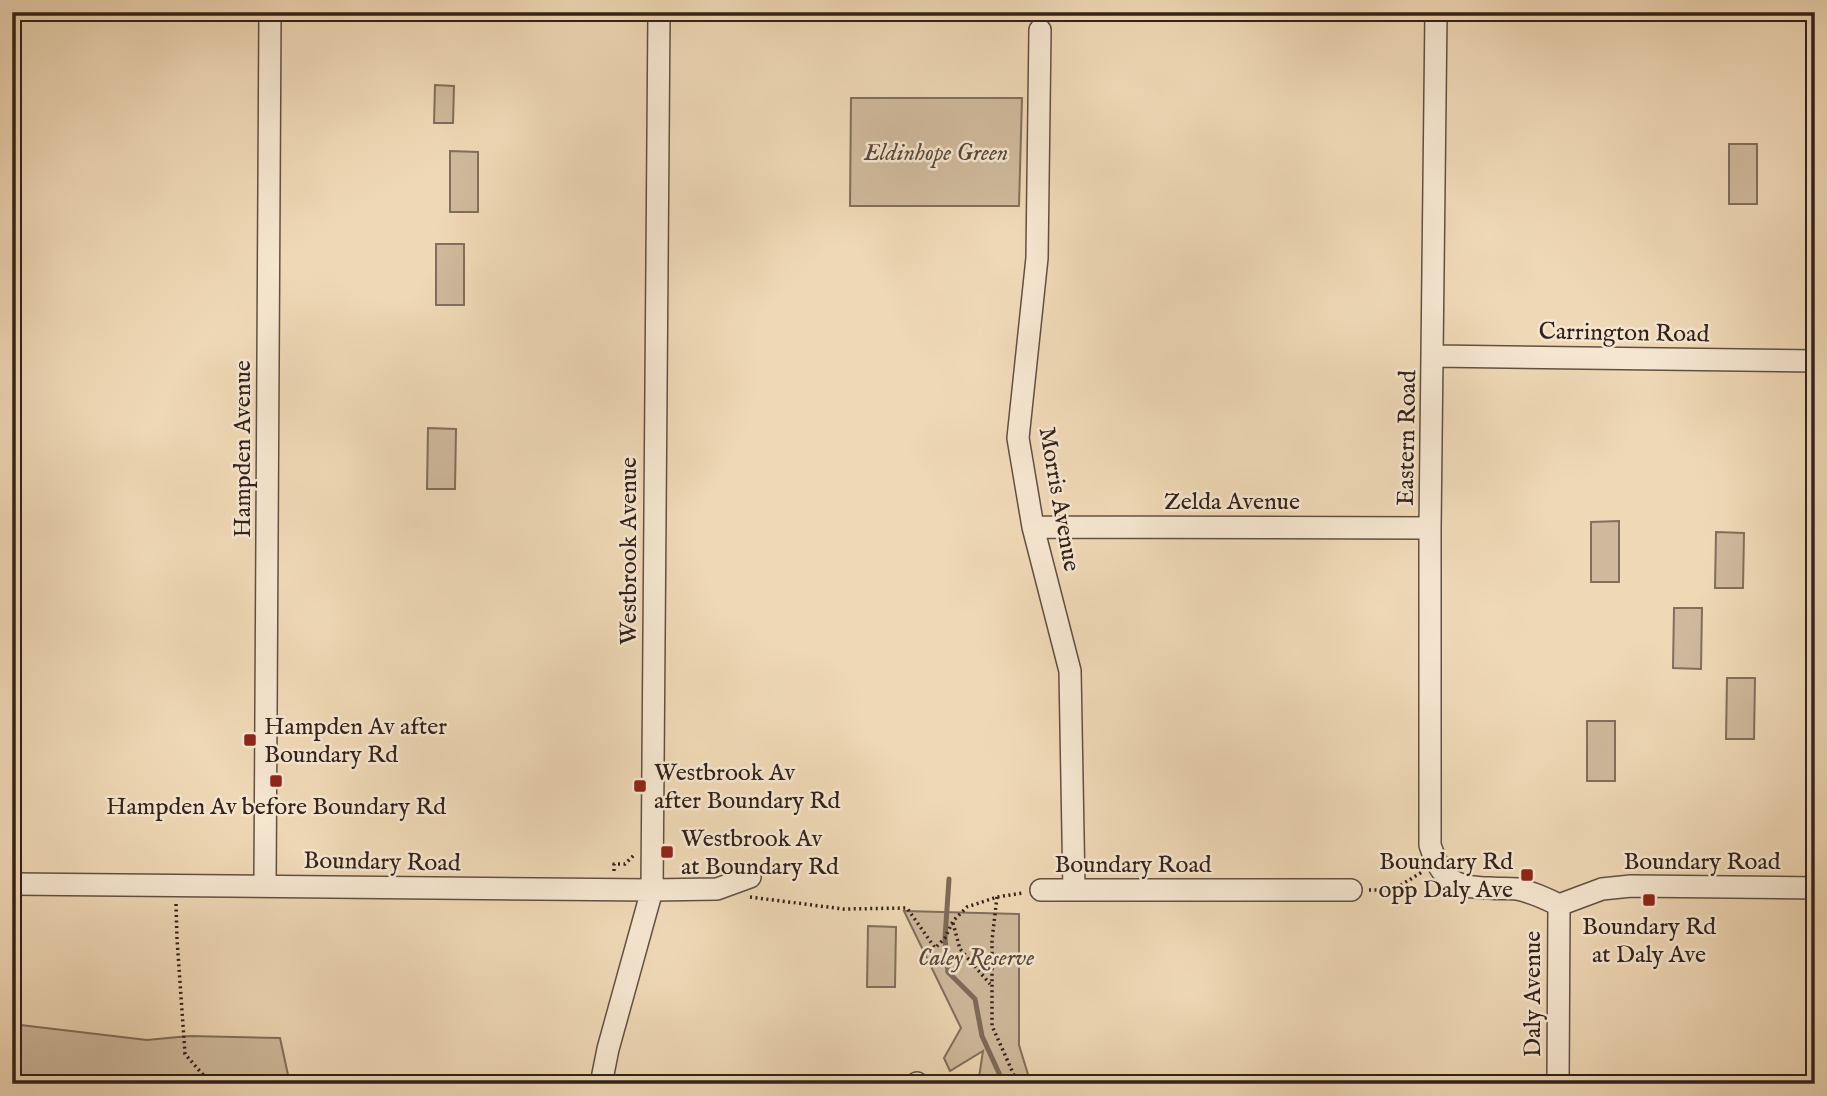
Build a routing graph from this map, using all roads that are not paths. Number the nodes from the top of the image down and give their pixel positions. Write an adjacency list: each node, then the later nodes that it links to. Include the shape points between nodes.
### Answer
1 (271, 12): 11 (street, Hampden Avenue)
2 (659, 12): 13 (street, Westbrook Avenue)
3 (1436, 12): 5 (street, Eastern Road)
4 (1040, 30): 7 (street, Morris Avenue, via 1037,258 1017,438)
5 (1433, 356): 6 (street, Carrington Road); 8 (street, Eastern Road)
6 (1815, 361)
7 (1033, 527): 8 (street, Zelda Avenue); 15 (street, Morris Avenue, via 1070,671)
8 (1430, 528): 17 (street, Eastern Road, via 1430,845 1436,864 1448,879 1470,888 1515,889)
9 (750, 877): 13 (street, Boundary Road, via 717,889)
10 (12, 884): 11 (street, Boundary Road)
11 (265, 887): 13 (street, Boundary Road)
12 (1815, 888): 17 (street, Boundary Road, via 1630,886 1602,889)
13 (652, 890): 18 (street, Westbrook Avenue)
14 (1041, 890): 15 (street, Boundary Road)
15 (1074, 890): 16 (street, Boundary Road)
16 (1351, 890)
17 (1559, 905): 19 (street, Daly Avenue)
18 (601, 1084)
19 (1558, 1084)

